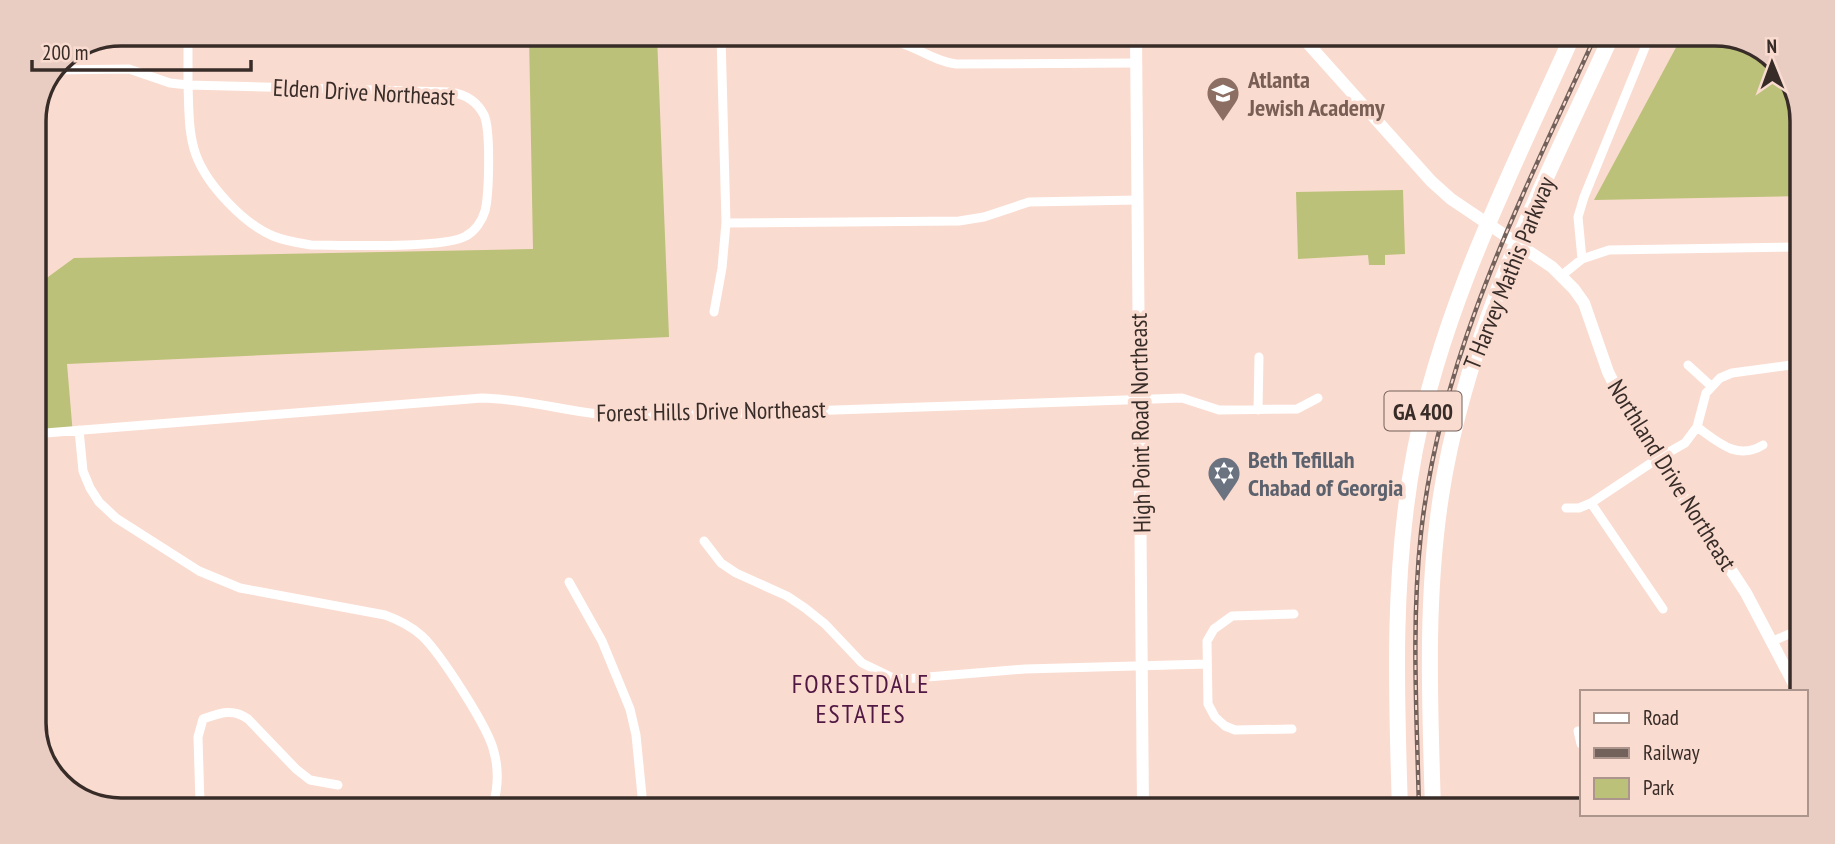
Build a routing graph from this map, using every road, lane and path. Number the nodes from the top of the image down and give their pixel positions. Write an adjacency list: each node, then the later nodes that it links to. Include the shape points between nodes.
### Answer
1 (188, 46): 12 (street)
2 (724, 46): 15 (street)
3 (911, 46): 10 (street, via 956,64)
4 (1136, 46): 10 (street, High Point Road Northeast)
5 (1310, 46): 18 (street, Northland Drive Northeast, via 1431,181)
6 (1568, 46): 51 (highway, T Harvey Mathis Parkway / GA 400, via 1467,275 1424,408 1398,574)
7 (1607, 46): 13 (highway, T Harvey Mathis Parkway / GA 400)
8 (1617, 46): 13 (highway)
9 (1646, 46): 17 (street, via 1578,217)
10 (1136, 63): 14 (street, High Point Road Northeast)
11 (66, 70): 12 (street, Elden Drive Northeast, via 129,69)
12 (188, 85): 12 (street, Elden Drive Northeast, via 463,95 480,108 488,127 482,218 468,235 446,243 311,245 273,236 245,218 202,170 191,136)
13 (1541, 191): 52 (highway, T Harvey Mathis Parkway / GA 400, via 1479,338 1441,496 1430,615)
14 (1138, 200): 15 (street, via 1029,202 959,221); 25 (street, High Point Road Northeast)
15 (726, 223): 19 (street)
16 (1789, 247): 17 (street, via 1609,250)
17 (1582, 259): 18 (street)
18 (1557, 271): 31 (street, Northland Drive Northeast, via 1584,303 1617,392)
19 (714, 312)
20 (1259, 357): 26 (street)
21 (1688, 365): 23 (street)
22 (1789, 365): 23 (street, via 1732,373)
23 (1711, 386): 27 (street)
24 (1318, 398): 26 (street, Forest Hills Drive Northeast, via 1297,409)
25 (1139, 399): 26 (street, Forest Hills Drive Northeast, via 1182,398 1219,410); 28 (street, Forest Hills Drive Northeast, via 631,417 482,398); 41 (street, High Point Road Northeast)
26 (1258, 410)
27 (1697, 427): 30 (street, via 1734,452 1749,452); 31 (street, via 1685,443)
28 (79, 430): 29 (street, Forest Hills Drive Northeast); 48 (street, via 83,471 99,502 116,518 200,571 240,588 385,615 425,639 482,724 494,750)
29 (46, 433)
30 (1763, 445)
31 (1657, 459): 32 (street); 39 (street, Northland Drive Northeast, via 1746,593)
32 (1591, 503): 33 (street); 36 (street)
33 (1566, 508)
34 (704, 541): 41 (street, via 720,563 787,596 825,624 862,663 891,677)
35 (569, 582): 49 (street, via 602,641 630,709)
36 (1662, 609)
37 (1294, 614): 40 (street, via 1243,614 1222,621 1207,641)
38 (1790, 634): 39 (street)
39 (1771, 642): 42 (street, Northland Drive Northeast)
40 (1207, 664): 41 (street); 43 (street, via 1208,704 1225,726 1236,730)
41 (1143, 666): 50 (street, High Point Road Northeast)
42 (1790, 677)
43 (1292, 729)
44 (1578, 731): 45 (street)
45 (1580, 740)
46 (338, 785): 47 (street, via 310,780 248,719 225,712 203,719 198,737)
47 (200, 798)
48 (494, 798)
49 (642, 798)
50 (1143, 798)
51 (1400, 798)
52 (1433, 798)

